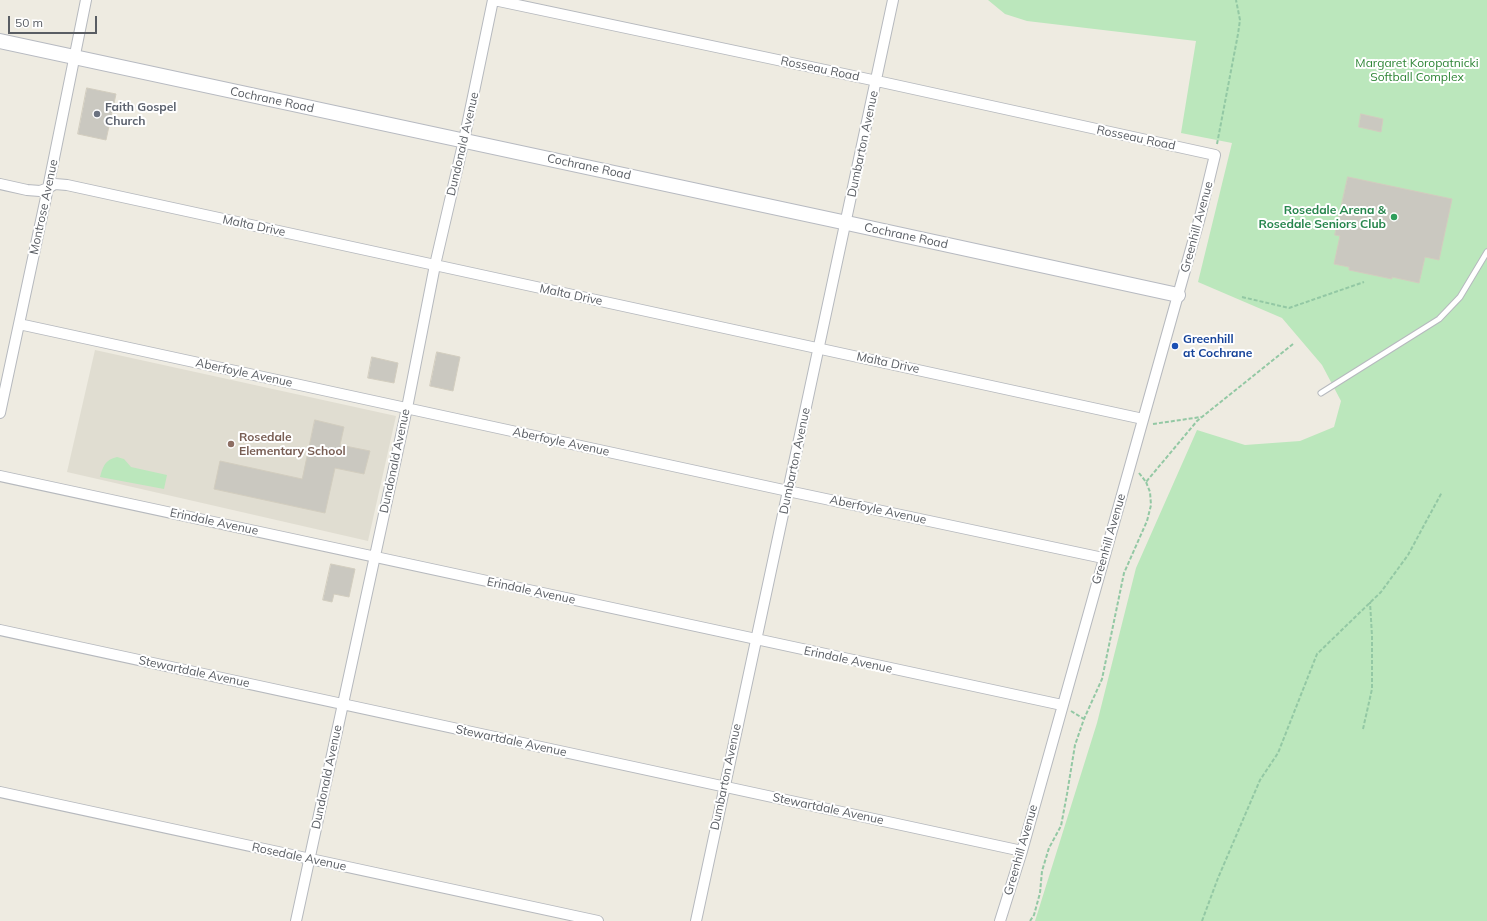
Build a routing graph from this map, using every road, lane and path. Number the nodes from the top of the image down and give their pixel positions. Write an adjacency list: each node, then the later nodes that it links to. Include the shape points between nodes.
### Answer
1 (86, 0): 6 (street, Montrose Avenue)
2 (494, 0): 7 (street, Rosseau Road); 8 (street, Dundonald Avenue)
3 (893, 0): 7 (street, Dumbarton Avenue)
4 (1236, 0): 9 (path, via 1240,20)
5 (0, 41): 6 (street, Cochrane Road)
6 (74, 58): 8 (street, Cochrane Road); 11 (street, Montrose Avenue)
7 (877, 81): 9 (street, Rosseau Road); 12 (street, Dumbarton Avenue)
8 (464, 140): 12 (street, Cochrane Road); 14 (street, Dundonald Avenue)
9 (1215, 155): 16 (street, Greenhill Avenue)
10 (0, 184): 11 (street, Malta Drive, via 27,190 40,191)
11 (48, 188): 14 (street, Malta Drive, via 55,184 66,185); 18 (street, Montrose Avenue)
12 (846, 223): 16 (street, Cochrane Road); 20 (street, Dumbarton Avenue)
13 (1487, 252): 21 (lane, via 1460,297 1439,319)
14 (435, 265): 20 (street, Malta Drive); 22 (street, Dundonald Avenue)
15 (1364, 282): 17 (path, via 1289,308)
16 (1178, 295): 25 (street, Greenhill Avenue)
17 (1242, 297)
18 (19, 324): 22 (street, Aberfoyle Avenue); 23 (street, Montrose Avenue)
19 (1293, 344): 24 (path)
20 (819, 348): 25 (street, Malta Drive); 30 (street, Dumbarton Avenue)
21 (1321, 393)
22 (407, 408): 30 (street, Aberfoyle Avenue); 32 (street, Dundonald Avenue)
23 (0, 413)
24 (1202, 417): 26 (path); 29 (path)
25 (1143, 419): 33 (street, Greenhill Avenue)
26 (1153, 424)
27 (1139, 473): 29 (path)
28 (0, 476): 32 (street, Erindale Avenue)
29 (1146, 482): 48 (path, via 1151,505 1147,521 1124,573 1102,679 1074,745 1061,826 1049,848 1042,871 1040,893)
30 (788, 491): 33 (street, Aberfoyle Avenue); 36 (street, Dumbarton Avenue)
31 (1442, 492): 34 (path, via 1408,555 1381,592)
32 (374, 557): 36 (street, Erindale Avenue); 37 (street, Dundonald Avenue)
33 (1103, 558): 38 (street, Greenhill Avenue)
34 (1370, 602): 39 (path, via 1372,689); 49 (path, via 1317,654 1278,753 1260,780)
35 (0, 630): 37 (street, Stewartdale Avenue)
36 (756, 640): 38 (street, Erindale Avenue); 40 (street, Dumbarton Avenue)
37 (342, 704): 40 (street, Stewartdale Avenue); 43 (street, Dundonald Avenue)
38 (1062, 705): 42 (street, Greenhill Avenue)
39 (1363, 729)
40 (724, 786): 42 (street, Stewartdale Avenue); 46 (street, Dumbarton Avenue)
41 (0, 792): 43 (street, Rosedale Avenue)
42 (1022, 851): 47 (street, Greenhill Avenue)
43 (309, 859): 44 (street, Dundonald Avenue); 45 (street, Rosedale Avenue)
44 (296, 921)
45 (598, 921)
46 (696, 921)
47 (1000, 921)
48 (1030, 921)
49 (1202, 921)

